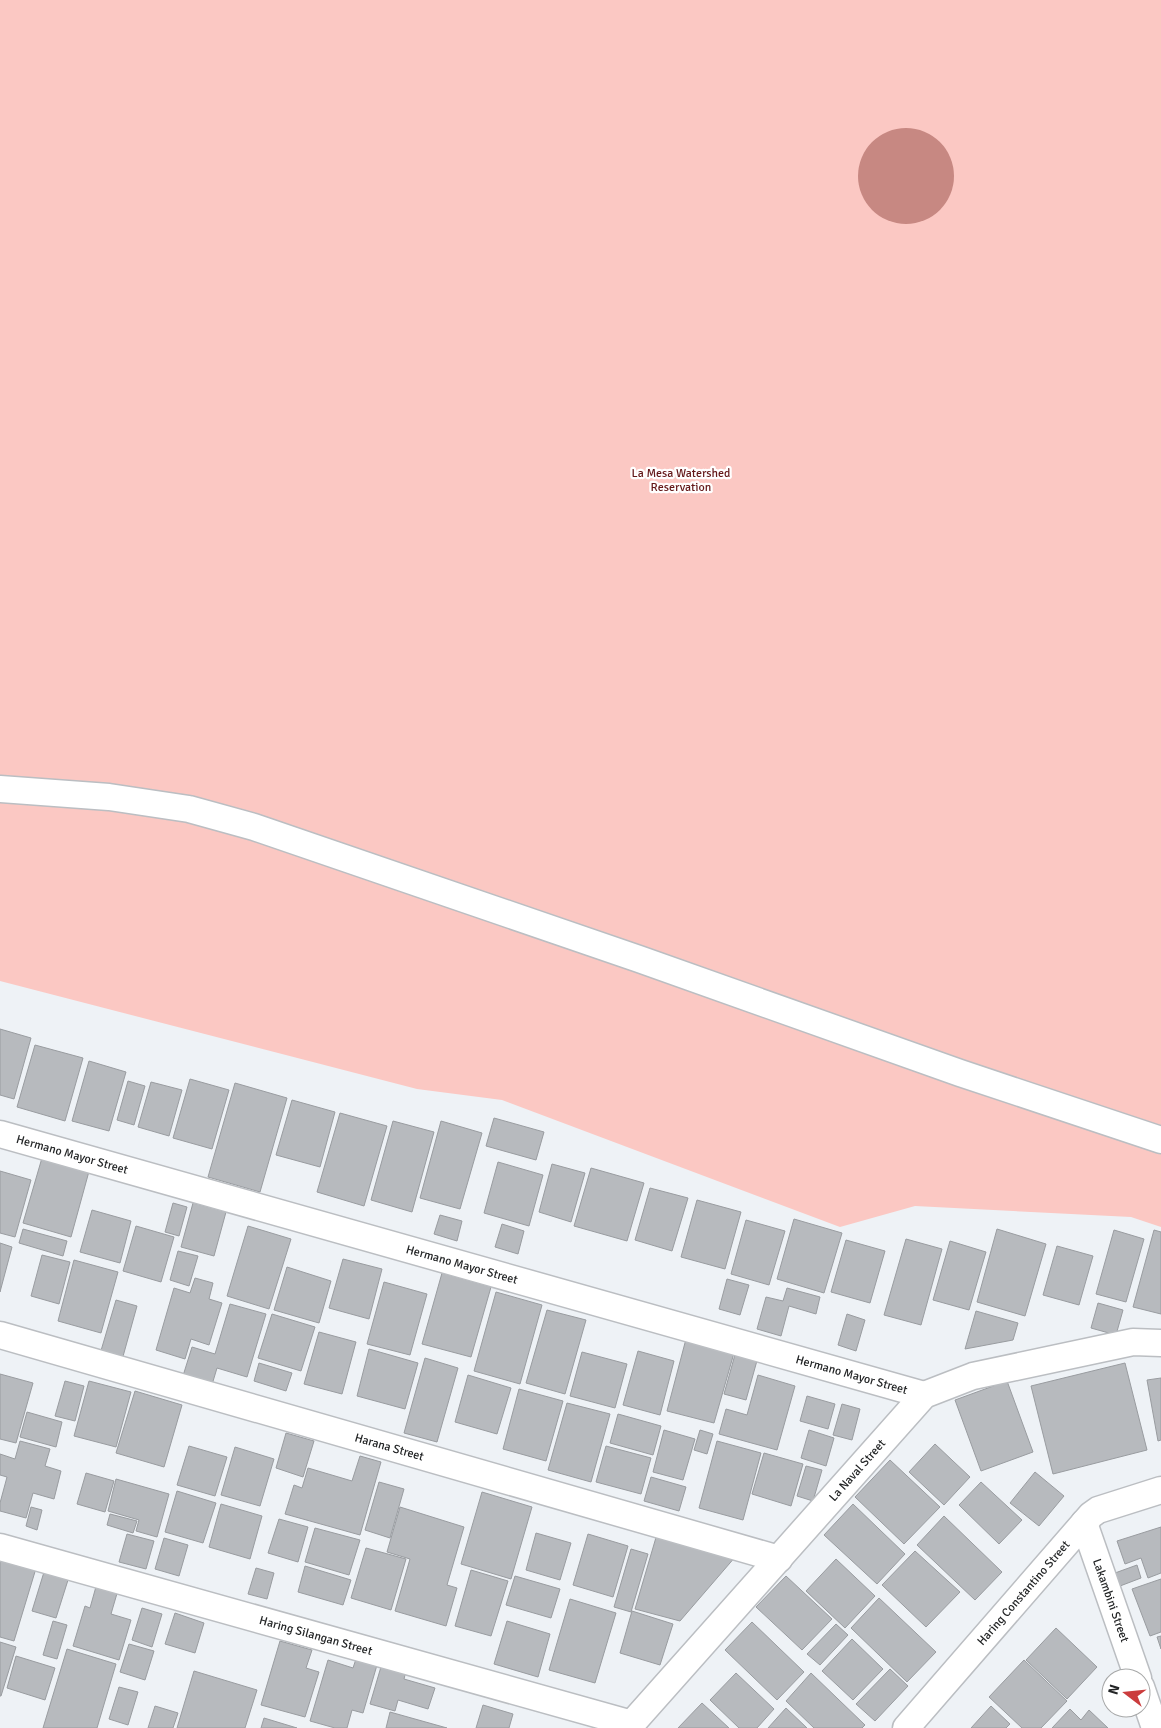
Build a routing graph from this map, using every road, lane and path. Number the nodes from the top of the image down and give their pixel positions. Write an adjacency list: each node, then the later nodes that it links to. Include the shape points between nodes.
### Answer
1 (0, 789): 3 (street, via 189,809 254,827)
2 (0, 1134): 6 (street, Hermano Mayor Street)
3 (1161, 1140)
4 (0, 1335): 10 (street, Harana Street)
5 (1161, 1343): 6 (street, La Naval Street, via 1133,1342 973,1376)
6 (924, 1395): 10 (street, La Naval Street)
7 (1161, 1490): 8 (street, Haring Constantino Street, via 1098,1510)
8 (1084, 1523): 11 (street, Lakambini Street); 13 (street, Haring Constantino Street)
9 (0, 1547): 12 (street, Haring Silangan Street)
10 (779, 1559): 12 (street, La Naval Street)
11 (1135, 1668)
12 (630, 1726)
13 (906, 1728)

